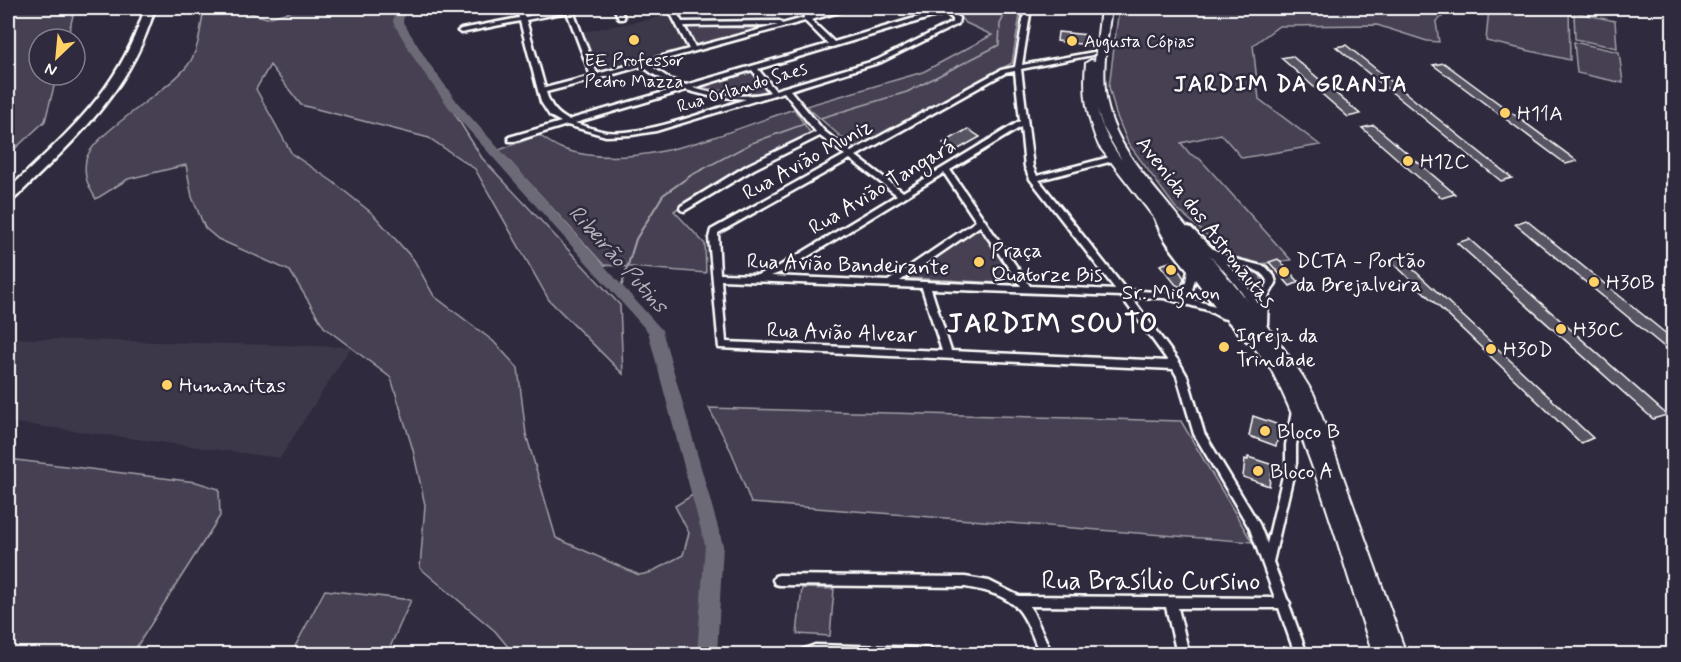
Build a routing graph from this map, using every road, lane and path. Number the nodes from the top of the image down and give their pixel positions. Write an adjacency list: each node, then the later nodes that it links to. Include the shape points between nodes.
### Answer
1 (150, 8): 45 (main road, via 129,63 110,91 57,151)
2 (520, 8): 15 (street, Rua Orlando Saes)
3 (569, 8): 4 (street); 15 (street); 26 (street)
4 (579, 8)
5 (616, 8): 14 (street)
6 (671, 8): 17 (street)
7 (807, 8): 16 (street)
8 (847, 8): 16 (street)
9 (956, 8): 13 (street)
10 (1028, 8): 25 (street)
11 (1097, 8): 22 (main road, Avenida dos Astronautas)
12 (1106, 8): 47 (main road, Avenida dos Astronautas, via 1098,93 1105,121)
13 (947, 10): 20 (street); 28 (street, Rua Orlando Saes, via 956,23 909,47 879,61)
14 (621, 18)
15 (523, 19): 19 (street); 29 (street, Rua Orlando Saes)
16 (807, 20): 18 (street); 20 (street)
17 (680, 24): 18 (street); 21 (street)
18 (771, 27): 21 (street)
19 (461, 31)
20 (832, 44): 24 (street)
21 (693, 50): 23 (street)
22 (1092, 53): 25 (street, Rua Avião Muniz); 41 (main road, Avenida dos Astronautas, via 1088,93 1094,121)
23 (643, 64): 26 (street); 27 (street)
24 (753, 67): 27 (street); 30 (street)
25 (1018, 69): 34 (street); 40 (street, Rua Avião Muniz, via 1003,71)
26 (595, 78): 29 (street)
27 (684, 88): 32 (street); 35 (street)
28 (786, 90): 30 (street, Rua Orlando Saes); 36 (street)
29 (543, 91): 35 (street, Rua Orlando Saes, via 548,108)
30 (774, 93): 31 (street, Rua Orlando Saes)
31 (764, 96): 32 (street); 33 (street, Rua Orlando Saes)
32 (729, 97): 33 (street)
33 (729, 107): 35 (street, Rua Orlando Saes, via 632,133 606,134)
34 (1023, 122): 37 (street); 38 (street, Rua Avião Tangará)
35 (567, 123): 39 (street)
36 (821, 133): 40 (street); 46 (street, via 751,167)
37 (1024, 133): 38 (street, Rua Avião Tangará); 43 (street)
38 (1001, 134): 42 (street, Rua Avião Tangará)
39 (512, 139)
40 (850, 156): 44 (street); 52 (street, Rua Avião Muniz, via 714,232)
41 (1114, 158): 43 (street); 47 (main road, Avenida dos Astronautas)
42 (945, 169): 44 (street, Rua Avião Tangará); 48 (street)
43 (1034, 179): 58 (street)
44 (902, 195): 50 (street, Rua Avião Tangará)
45 (8, 197)
46 (684, 208)
47 (1162, 212): 49 (main road, Avenida dos Astronautas); 49 (street, via 1163,231)
48 (982, 221): 55 (street); 57 (street)
49 (1195, 253): 51 (street); 61 (main road, Avenida dos Astronautas); 61 (street, via 1256,305); 61 (street, via 1268,273 1272,283)
50 (781, 269): 53 (street, Rua Avião Tangará); 54 (street)
51 (1192, 270): 59 (street, via 1185,292); 60 (street)
52 (718, 277): 53 (street, Rua Avião Bandeirante); 62 (street, Rua Avião Muniz)
53 (757, 278): 54 (street, Rua Avião Bandeirante)
54 (786, 280): 55 (street, Rua Avião Bandeirante)
55 (889, 284): 56 (street, Rua Avião Bandeirante)
56 (926, 286): 57 (street, Rua Avião Bandeirante); 63 (street)
57 (1028, 290): 58 (street, Rua Avião Bandeirante)
58 (1124, 294): 59 (street, Rua Avião Bandeirante); 64 (street)
59 (1164, 296): 60 (street, Rua Avião Bandeirante, via 1210,307)
60 (1226, 316): 61 (street)
61 (1251, 325): 65 (main road, Avenida dos Astronautas); 79 (main road, Avenida dos Astronautas, via 1272,342 1309,399)
62 (722, 345): 63 (street, Rua Avião Alvear)
63 (947, 354): 64 (street, Rua Avião Alvear)
64 (1176, 365): 68 (street, via 1199,434 1255,527)
65 (1298, 408): 66 (main road, Avenida dos Astronautas); 67 (street)
66 (1316, 455): 67 (street, via 1299,444); 78 (main road, Avenida dos Astronautas)
67 (1291, 463): 68 (street)
68 (1268, 561): 72 (street)
69 (779, 580): 70 (street, via 965,582 989,586)
70 (1018, 601): 71 (street, Rua Brasílio Cursino); 75 (street)
71 (1171, 603): 72 (street, Rua Brasílio Cursino); 76 (street)
72 (1284, 603): 77 (street)
73 (806, 654): 74 (street)
74 (928, 654)
75 (1046, 654)
76 (1183, 654)
77 (1301, 654)
78 (1382, 654)
79 (1397, 654)

